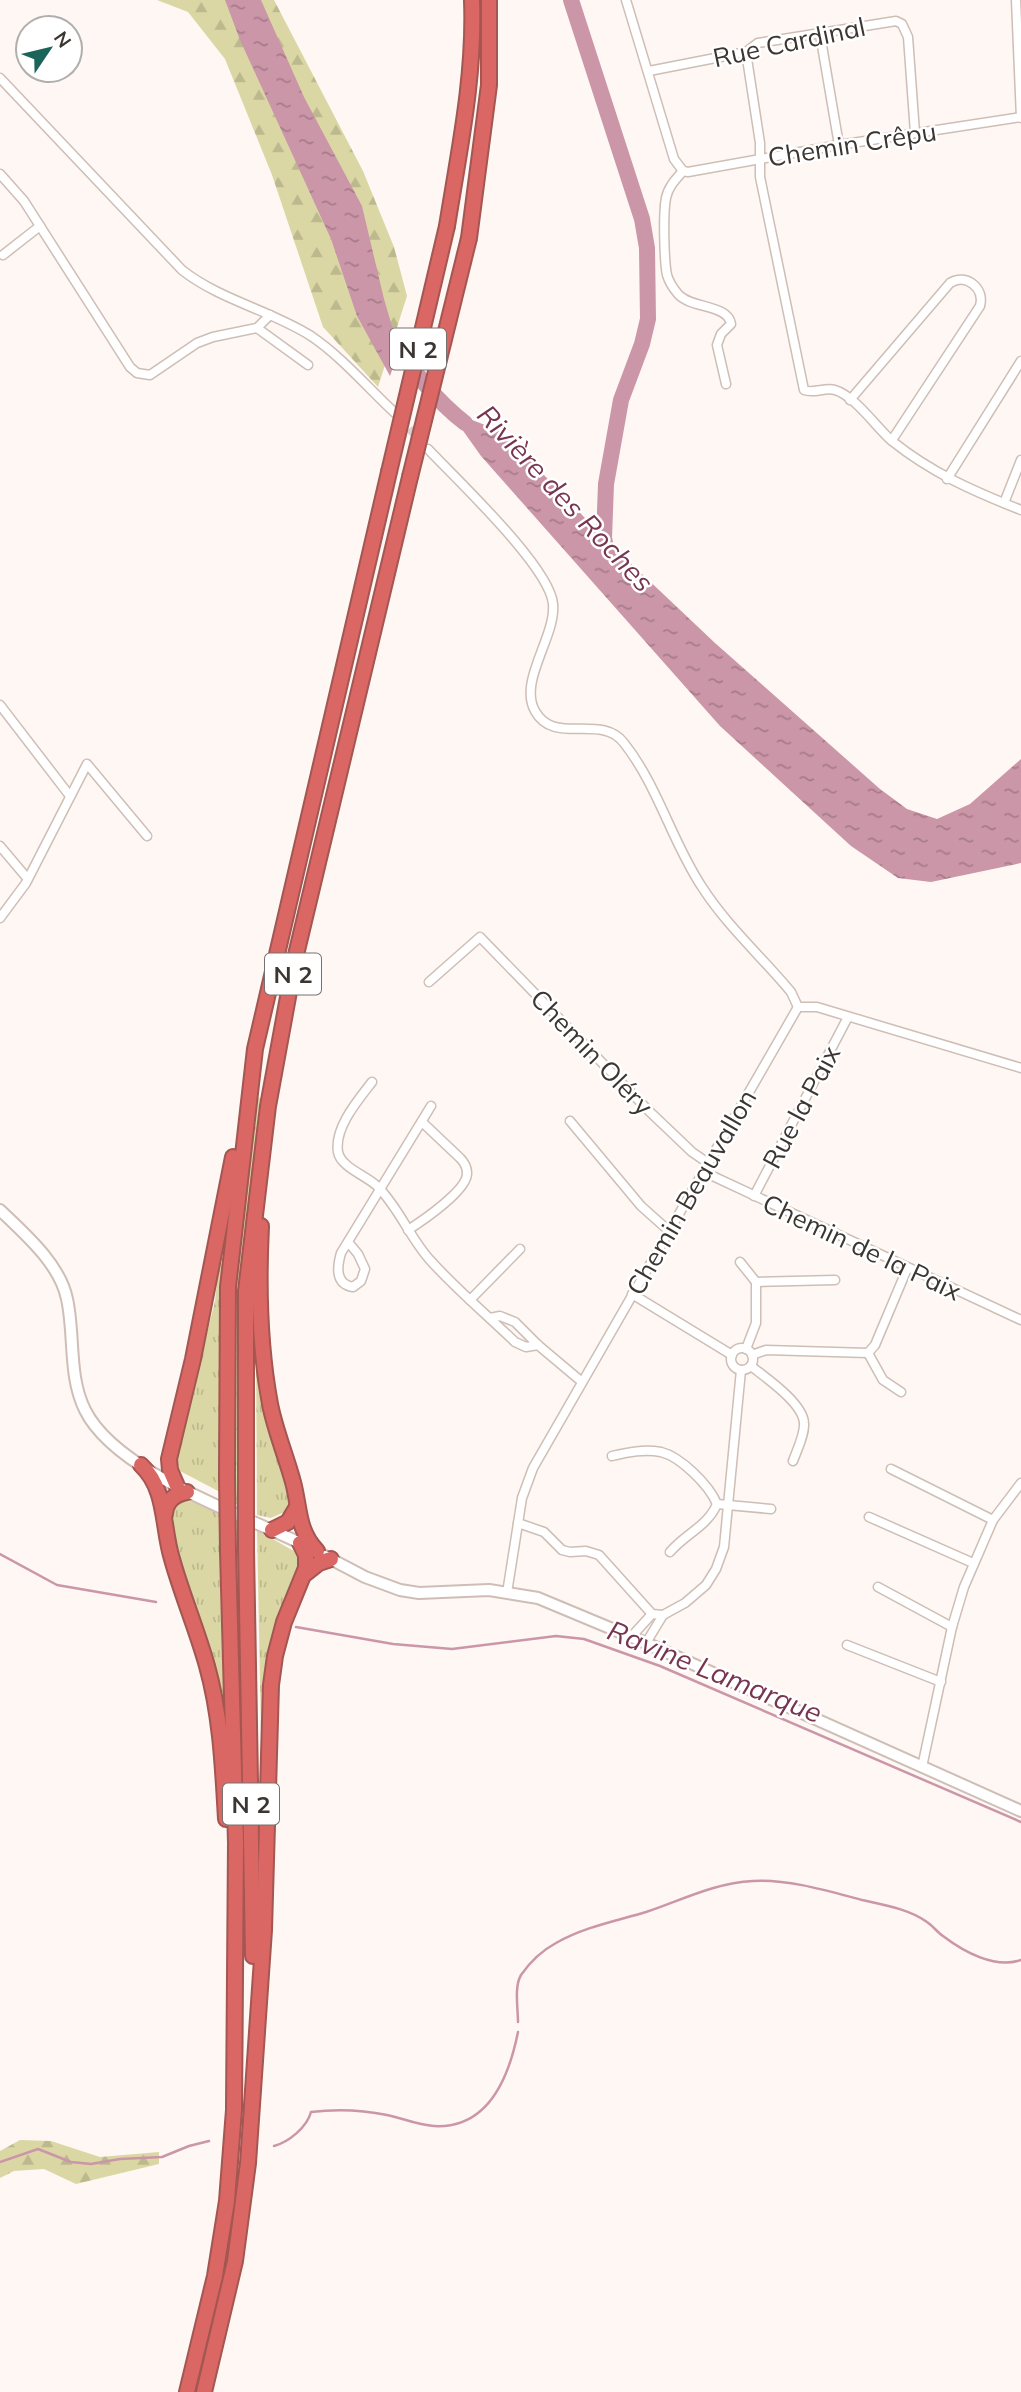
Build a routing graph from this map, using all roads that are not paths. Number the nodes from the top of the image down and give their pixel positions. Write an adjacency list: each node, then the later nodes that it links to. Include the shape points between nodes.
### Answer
1 (472, 0): 40 (highway, N 2, bridge, via 468,95 447,226)
2 (489, 0): 43 (highway, N 2, bridge, via 489,85 469,238 295,959)
3 (626, 0): 8 (street)
4 (1016, 0): 5 (street)
5 (1019, 22): 10 (street)
6 (820, 34): 7 (street, Rue Cardinal, via 758,43); 11 (street, Rue Cardinal, via 888,21 902,24 908,37); 12 (street)
7 (746, 52): 8 (street, Rue Cardinal); 13 (street)
8 (649, 71): 14 (street, via 674,159)
9 (0, 78): 18 (street, via 182,270 201,285)
10 (1021, 118): 11 (street, Chemin Crêpu)
11 (915, 132): 12 (street, Chemin Crêpu)
12 (839, 145): 13 (street, Chemin Crêpu)
13 (760, 159): 14 (street, Chemin Crêpu); 23 (street, via 801,385 808,392 834,390)
14 (683, 171): 22 (street, via 665,199 667,273 687,302 729,317 731,324 717,345)
15 (0, 174): 16 (street)
16 (40, 226): 17 (street); 19 (street, via 137,373 150,375 213,337)
17 (4, 255)
18 (270, 315): 19 (street); 24 (street, via 312,337)
19 (257, 328): 21 (street)
20 (1021, 361): 28 (street)
21 (308, 365)
22 (726, 384)
23 (850, 400): 25 (street); 25 (street, via 950,283 966,279 978,290 980,306)
24 (395, 413)
25 (891, 440): 28 (street)
26 (428, 449): 38 (street, via 530,558 549,587 553,617 531,692 539,718 555,728 611,731 623,741 701,886 791,992)
27 (1021, 460): 29 (street)
28 (947, 479): 29 (street)
29 (1004, 503): 30 (street)
30 (1021, 510)
31 (0, 705): 32 (street)
32 (70, 796): 33 (street, via 87,764); 35 (street)
33 (147, 835)
34 (0, 846): 35 (street)
35 (27, 878): 36 (street)
36 (0, 918)
37 (429, 982): 47 (street, Chemin Oléry, via 480,937)
38 (798, 1007): 39 (street, via 817,1007); 47 (street, Chemin Beauvallon)
39 (849, 1017): 41 (street); 49 (street, Rue la Paix)
40 (255, 1049): 71 (highway); 105 (highway, N 2, bridge, via 228,1287)
41 (1021, 1068)
42 (372, 1082): 48 (street, via 346,1116 338,1152)
43 (268, 1106): 81 (highway, via 259,1319 270,1405); 106 (highway, N 2, bridge, via 246,1291)
44 (431, 1106): 46 (street)
45 (570, 1121): 52 (street, via 641,1206)
46 (422, 1122): 48 (street); 51 (street, via 460,1158 468,1176 439,1208)
47 (706, 1168): 49 (street, Chemin de la Paix); 52 (street, Chemin Beauvallon)
48 (380, 1189): 51 (street); 53 (street)
49 (754, 1196): 56 (street, Chemin de la Paix)
50 (0, 1210): 74 (street, via 44,1257 65,1290 78,1392 85,1411 105,1439)
51 (408, 1230): 60 (street)
52 (669, 1231): 59 (street, Chemin Beauvallon)
53 (348, 1242): 53 (street, via 338,1268 344,1285 353,1287 365,1269)
54 (520, 1249): 60 (street)
55 (740, 1262): 58 (street)
56 (907, 1269): 62 (street, Chemin de la Paix); 65 (street, via 876,1345)
57 (835, 1280): 58 (street)
58 (756, 1282): 64 (street, via 756,1323)
59 (632, 1294): 66 (street); 69 (street, Chemin Beauvallon)
60 (470, 1300): 61 (street)
61 (490, 1318): 63 (street, via 500,1316 515,1322); 63 (street, via 520,1346)
62 (1021, 1320)
63 (538, 1345): 69 (street)
64 (749, 1352): 65 (street); 66 (street, via 741,1349); 67 (street)
65 (868, 1353): 70 (street, via 883,1380)
66 (732, 1355): 68 (street, via 735,1367)
67 (751, 1366): 68 (street); 73 (street, via 796,1404 802,1415 804,1426)
68 (741, 1370): 80 (street)
69 (582, 1382): 85 (street, Chemin Beauvallon, via 533,1468)
70 (901, 1392)
71 (172, 1448): 74 (highway, via 160,1462); 77 (highway, via 169,1464)
72 (612, 1456): 79 (street, via 638,1450 664,1453 694,1472)
73 (793, 1461)
74 (141, 1465): 77 (street); 86 (highway, via 158,1486)
75 (891, 1469): 84 (street)
76 (1021, 1483): 78 (street)
77 (182, 1489): 86 (highway, via 167,1504); 87 (street)
78 (1017, 1497): 84 (street)
79 (717, 1504): 80 (street); 90 (street, via 713,1515)
80 (728, 1504): 82 (street); 97 (street, via 724,1547 716,1569 696,1595)
81 (297, 1507): 87 (highway, via 288,1522); 89 (highway, via 304,1536)
82 (771, 1508)
83 (869, 1517): 92 (street)
84 (993, 1520): 92 (street)
85 (519, 1523): 95 (street, Chemin Beauvallon); 96 (street, via 544,1532 562,1550 598,1555)
86 (165, 1530): 105 (highway, via 207,1667 222,1749)
87 (272, 1530): 88 (street)
88 (300, 1543): 89 (street); 93 (highway, via 306,1555)
89 (317, 1551): 91 (street)
90 (670, 1552)
91 (331, 1559): 93 (highway); 95 (street, via 400,1590)
92 (973, 1563): 98 (street)
93 (305, 1574): 106 (highway, via 284,1622 271,1685 264,1930)
94 (878, 1587): 98 (street)
95 (507, 1593): 99 (street, via 538,1598)
96 (652, 1614): 97 (street); 99 (street)
97 (663, 1615): 100 (street)
98 (952, 1627): 102 (street)
99 (631, 1637): 100 (street)
100 (646, 1643): 103 (street)
101 (847, 1645): 102 (street)
102 (941, 1682): 103 (street)
103 (922, 1767): 104 (street)
104 (1021, 1811)
105 (234, 1971): 107 (highway, N 2, via 234,2110 228,2201)
106 (253, 2058): 108 (highway, N 2, via 240,2223)
107 (187, 2392)
108 (204, 2392)

